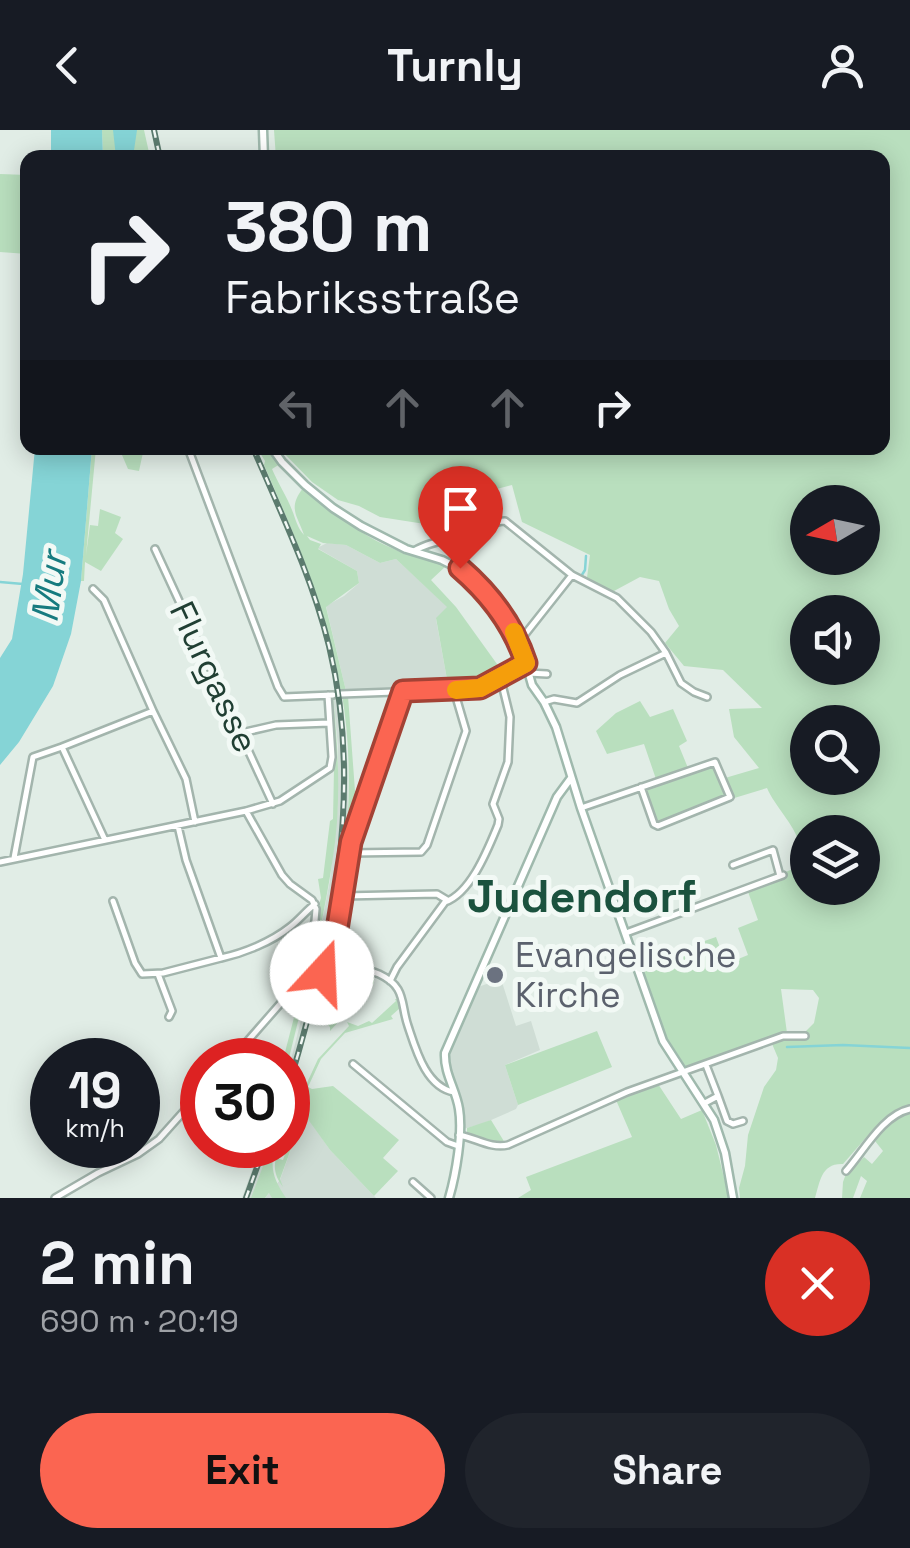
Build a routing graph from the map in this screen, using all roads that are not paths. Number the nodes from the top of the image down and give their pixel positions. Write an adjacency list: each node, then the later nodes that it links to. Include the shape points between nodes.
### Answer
1 (191, 455): 19 (street, via 278,688 284,697 330,695)
2 (277, 455): 4 (main road, via 334,508)
3 (155, 549): 20 (street, Flurgasse)
4 (414, 551): 5 (street, via 501,520); 7 (main road, via 467,574)
5 (572, 576): 7 (street); 8 (street, via 616,598)
6 (93, 589): 18 (street, via 104,600)
7 (519, 642): 9 (main road)
8 (666, 653): 16 (street, via 681,683); 17 (street, via 576,703)
9 (526, 663): 10 (main road); 12 (street)
10 (528, 673): 11 (street); 17 (main road)
11 (548, 674)
12 (500, 676): 13 (street, via 480,688); 35 (street, via 510,716 508,762 493,804 498,825 478,867)
13 (454, 690): 14 (street); 30 (street, via 466,731 428,844 421,852)
14 (403, 691): 15 (street); 30 (street)
15 (341, 694)
16 (707, 697)
17 (544, 702): 22 (main road)
18 (153, 712): 21 (street); 27 (street, via 186,779)
19 (329, 722): 20 (street); 24 (street, via 330,768)
20 (241, 733): 24 (street, Flurgasse)
21 (62, 747): 29 (street); 31 (street, via 33,757)
22 (571, 778): 25 (main road); 50 (main road, via 557,796 446,1049)
23 (642, 787): 23 (street, via 716,762 730,797 658,826); 25 (street)
24 (273, 804): 26 (street)
25 (581, 808): 38 (main road)
26 (246, 811): 27 (street); 37 (street, via 278,870)
27 (195, 822): 28 (street)
28 (178, 826): 29 (street); 39 (street)
29 (105, 840): 31 (street)
30 (350, 853): 34 (street)
31 (14, 858): 32 (street)
32 (0, 862)
33 (733, 866): 38 (street, via 773,850 781,876)
34 (343, 896): 35 (street, via 437,894); 41 (street)
35 (448, 900): 43 (street)
36 (113, 901): 42 (street, via 135,963 142,974)
37 (315, 904): 39 (street, via 276,936); 40 (street)
38 (626, 933): 49 (main road, via 663,1041)
39 (221, 958): 42 (street)
40 (302, 970): 41 (street); 46 (street)
41 (330, 973): 43 (street, via 368,971)
42 (158, 974): 44 (street)
43 (390, 981): 50 (street, via 401,994 428,1073)
44 (169, 1018)
45 (805, 1036): 48 (street, via 783,1036)
46 (250, 1038)
47 (353, 1064): 57 (street)
48 (706, 1065): 49 (street); 51 (street)
49 (684, 1072): 52 (main road); 56 (street, via 508,1146)
50 (454, 1092): 56 (main road)
51 (718, 1096): 52 (street); 55 (street, via 727,1121)
52 (705, 1103): 63 (main road)
53 (910, 1108): 58 (street, via 887,1120)
54 (180, 1116): 60 (street, via 138,1154)
55 (743, 1121)
56 (460, 1135): 57 (main road)
57 (458, 1146): 62 (main road)
58 (846, 1171)
59 (413, 1182): 61 (street)
60 (55, 1198)
61 (431, 1198)
62 (449, 1198)
63 (734, 1198)

